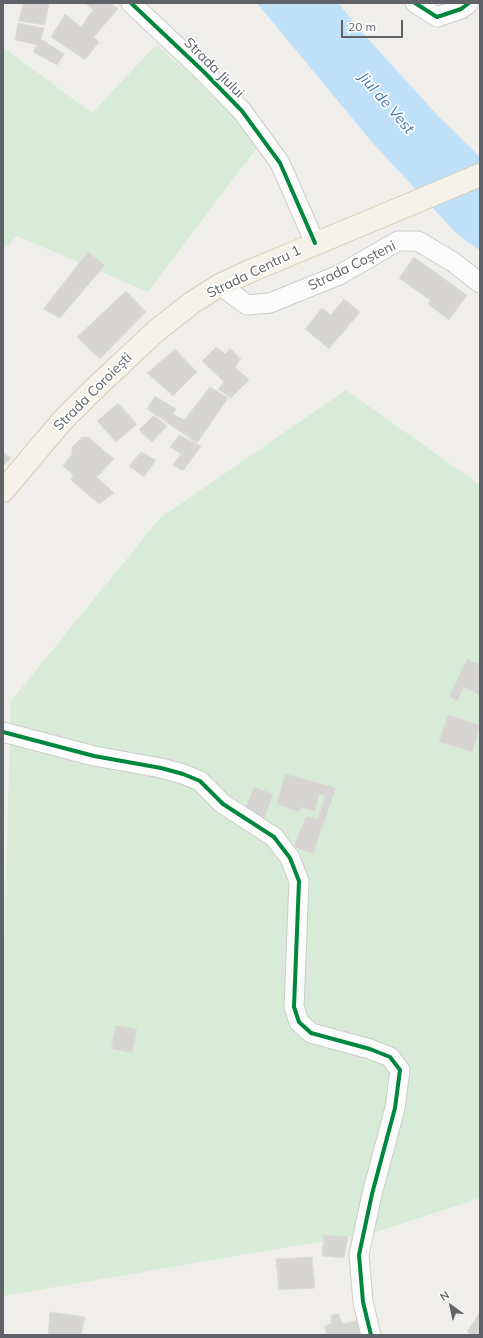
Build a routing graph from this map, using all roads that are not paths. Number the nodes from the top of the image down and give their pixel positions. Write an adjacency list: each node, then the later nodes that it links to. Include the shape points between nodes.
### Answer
1 (131, 3): 5 (street, Strada Jiului, via 242,111 280,163)
2 (415, 3): 3 (street, via 436,17 461,9)
3 (469, 3)
4 (480, 175): 5 (main road, Strada Centru 1)
5 (315, 243): 7 (main road, Strada Centru 1)
6 (480, 283): 7 (street, Strada Coșteni, via 453,262 418,241 398,241 339,275 270,303 247,305)
7 (220, 285): 8 (main road, Strada Centru 1)
8 (193, 302): 9 (main road, Strada Coroiești, via 156,331 95,388 62,421)
9 (3, 491)
10 (3, 732): 11 (street, via 94,756 161,768 200,781 223,804 274,837 290,858 299,881 294,1007 299,1022 311,1033 390,1057 400,1070 395,1108 359,1255 363,1302)
11 (371, 1335)

